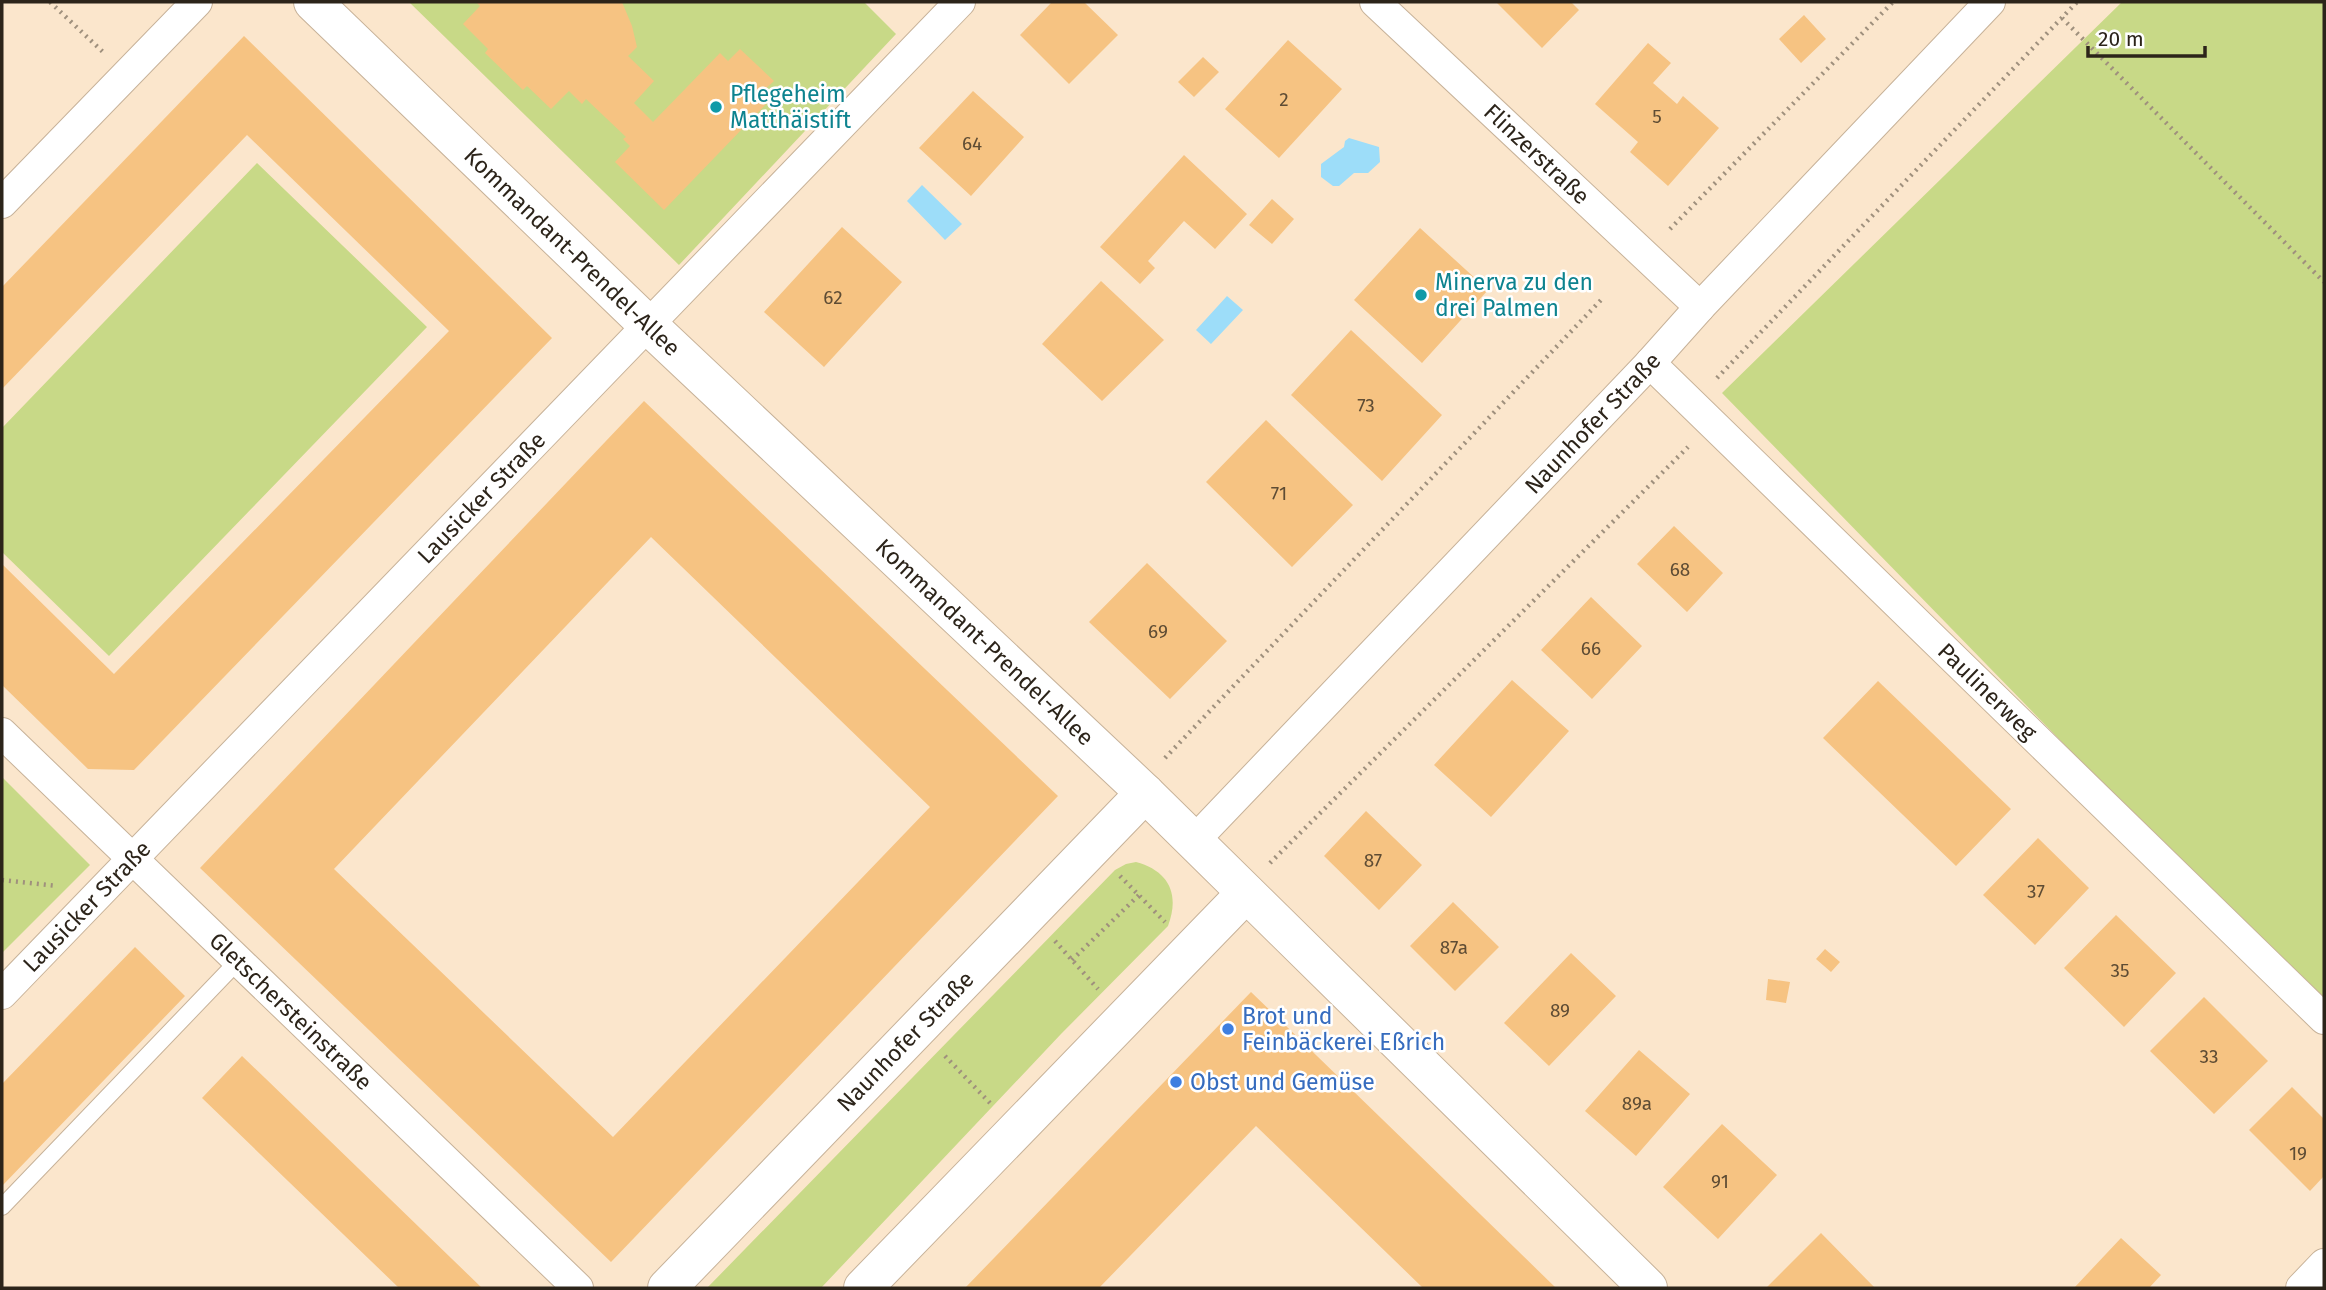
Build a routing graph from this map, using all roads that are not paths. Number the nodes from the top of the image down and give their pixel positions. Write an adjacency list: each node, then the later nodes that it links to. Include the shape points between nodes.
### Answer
1 (197, 2): 6 (street)
2 (313, 2): 8 (main road, Kommandant-Prendel-Allee)
3 (960, 2): 8 (street, Lausicker Straße)
4 (1375, 2): 7 (street, Flinzerstraße)
5 (1990, 2): 7 (street, Naunhofer Straße)
6 (2, 202)
7 (1700, 307): 9 (street, Naunhofer Straße)
8 (647, 324): 11 (main road, Kommandant-Prendel-Allee); 13 (street, Lausicker Straße)
9 (1650, 363): 12 (street, Naunhofer Straße); 17 (street, Paulinerweg)
10 (2, 733): 13 (street, Gletschersteinstraße)
11 (1145, 793): 12 (main road, Kommandant-Prendel-Allee); 21 (main road, Naunhofer Straße)
12 (1193, 842): 14 (main road, Kommandant-Prendel-Allee)
13 (132, 858): 15 (street, Gletschersteinstraße); 16 (street, Lausicker Straße)
14 (1246, 893): 22 (main road); 23 (main road, Kommandant-Prendel-Allee)
15 (238, 961): 18 (lane); 20 (street, Gletschersteinstraße)
16 (2, 994)
17 (2324, 1019)
18 (2, 1207)
19 (2324, 1264): 24 (street)
20 (578, 1288)
21 (667, 1288)
22 (863, 1288)
23 (1648, 1288)
24 (2301, 1288)

